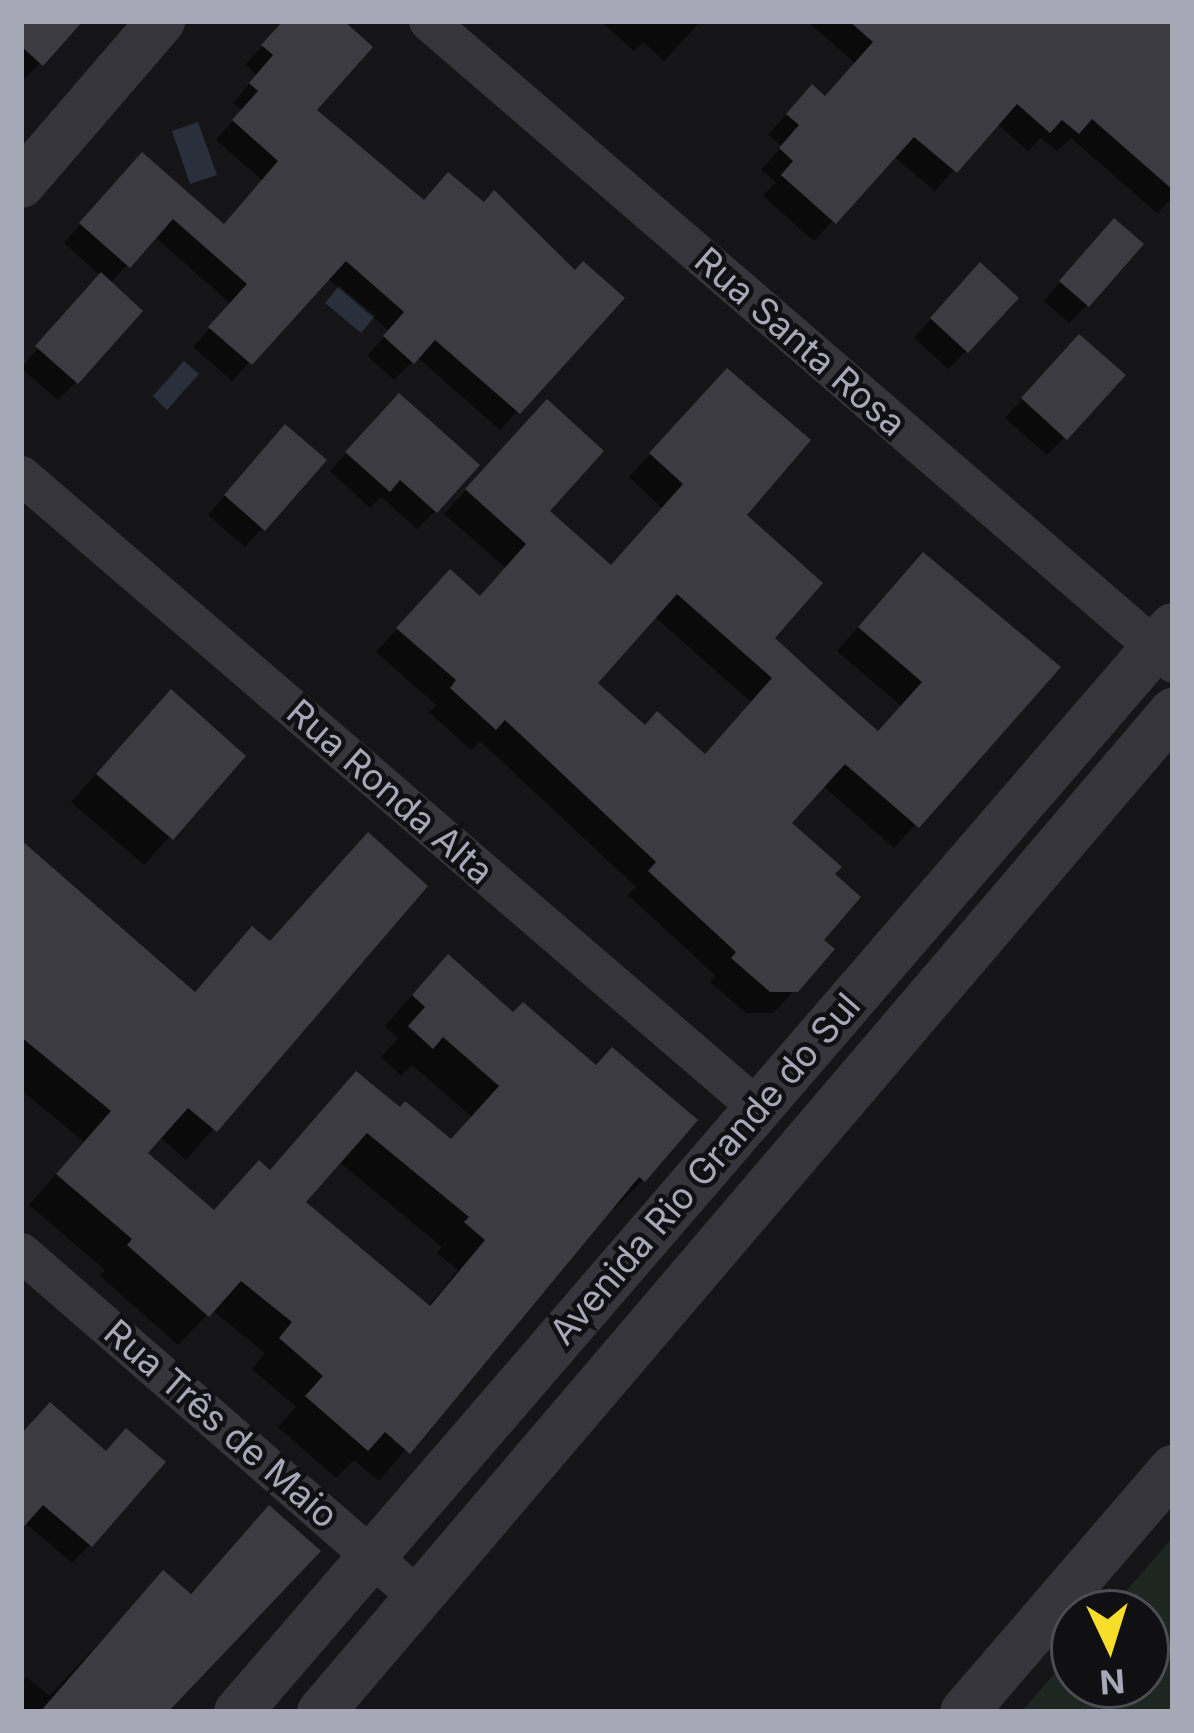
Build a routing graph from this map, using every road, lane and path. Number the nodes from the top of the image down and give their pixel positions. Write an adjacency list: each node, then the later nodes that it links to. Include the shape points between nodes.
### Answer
1 (161, 21): 3 (street)
2 (428, 21): 5 (street, Rua Santa Rosa)
3 (21, 184)
4 (21, 475): 7 (street, Rua Ronda Alta)
5 (1167, 646): 7 (street, Avenida Rio Grande do Sul)
6 (1173, 712): 11 (street, Avenida Rio Grande do Sul)
7 (758, 1108): 10 (street, Avenida Rio Grande do Sul)
8 (21, 1252): 10 (street, Rua Três de Maio)
9 (1173, 1469): 14 (street)
10 (373, 1555): 11 (street, Rua Três de Maio); 12 (street, Avenida Rio Grande do Sul)
11 (418, 1598): 13 (street, Avenida Rio Grande do Sul)
12 (238, 1712)
13 (321, 1712)
14 (964, 1712)

